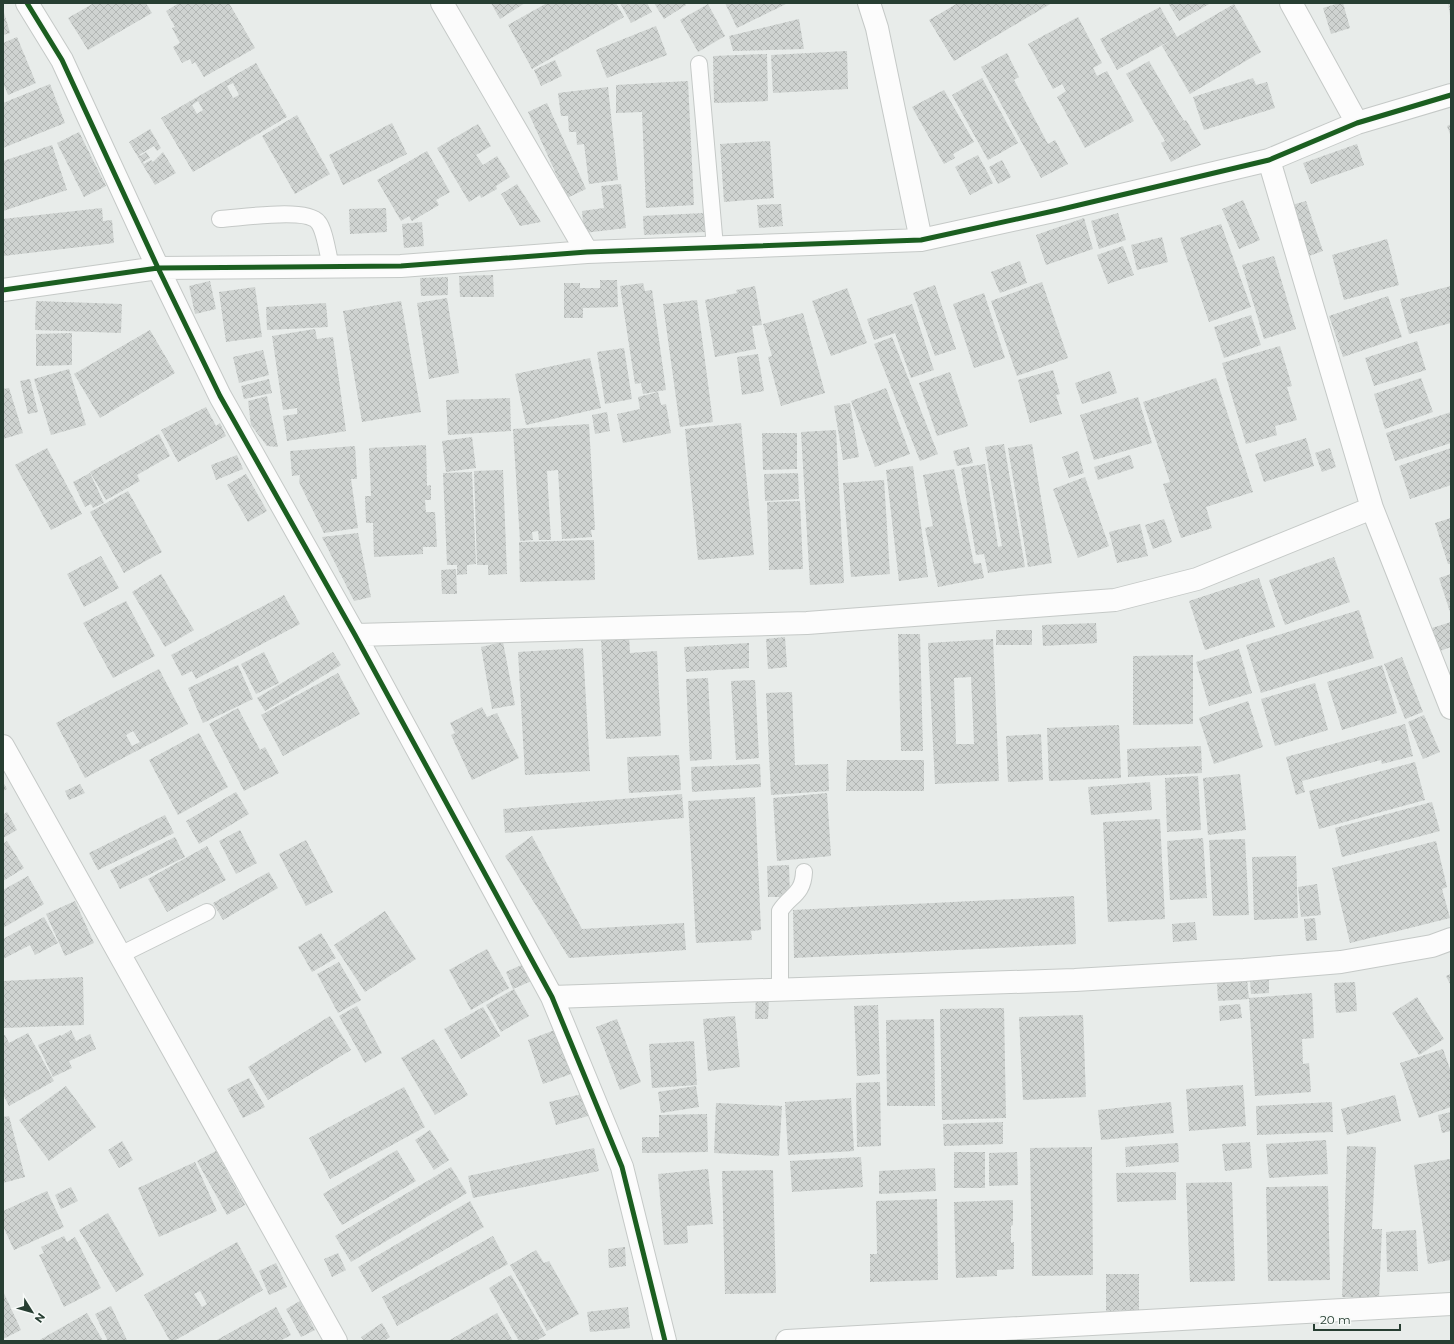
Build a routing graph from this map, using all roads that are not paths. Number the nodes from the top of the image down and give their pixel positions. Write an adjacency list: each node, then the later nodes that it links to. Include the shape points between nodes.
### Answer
1 (27, 3): 14 (street, via 62,60)
2 (442, 3): 12 (street)
3 (869, 3): 10 (street, via 877,28)
4 (1291, 3): 7 (street)
5 (699, 64): 11 (lane)
6 (1451, 94): 7 (street)
7 (1357, 123): 8 (street)
8 (1269, 160): 10 (street); 16 (street)
9 (220, 219): 13 (lane, via 300,214 314,218 320,224)
10 (921, 240): 11 (street)
11 (715, 247): 12 (street)
12 (587, 252): 13 (street, via 401,266)
13 (331, 266): 14 (street)
14 (158, 268): 15 (street); 17 (street, via 220,396)
15 (3, 290)
16 (1372, 508): 17 (street, via 1197,579 1115,600 808,623); 18 (street)
17 (355, 635): 25 (street)
18 (1451, 708)
19 (3, 746): 23 (street)
20 (804, 872): 24 (lane, via 801,887 780,911)
21 (206, 912): 23 (lane)
22 (1451, 939): 24 (street, via 1432,946 1340,962 1244,970 1075,980)
23 (120, 954): 27 (street)
24 (780, 990): 25 (street)
25 (552, 997): 28 (street, via 622,1167)
26 (1451, 1304): 29 (street)
27 (336, 1341)
28 (665, 1341)
29 (787, 1341)

